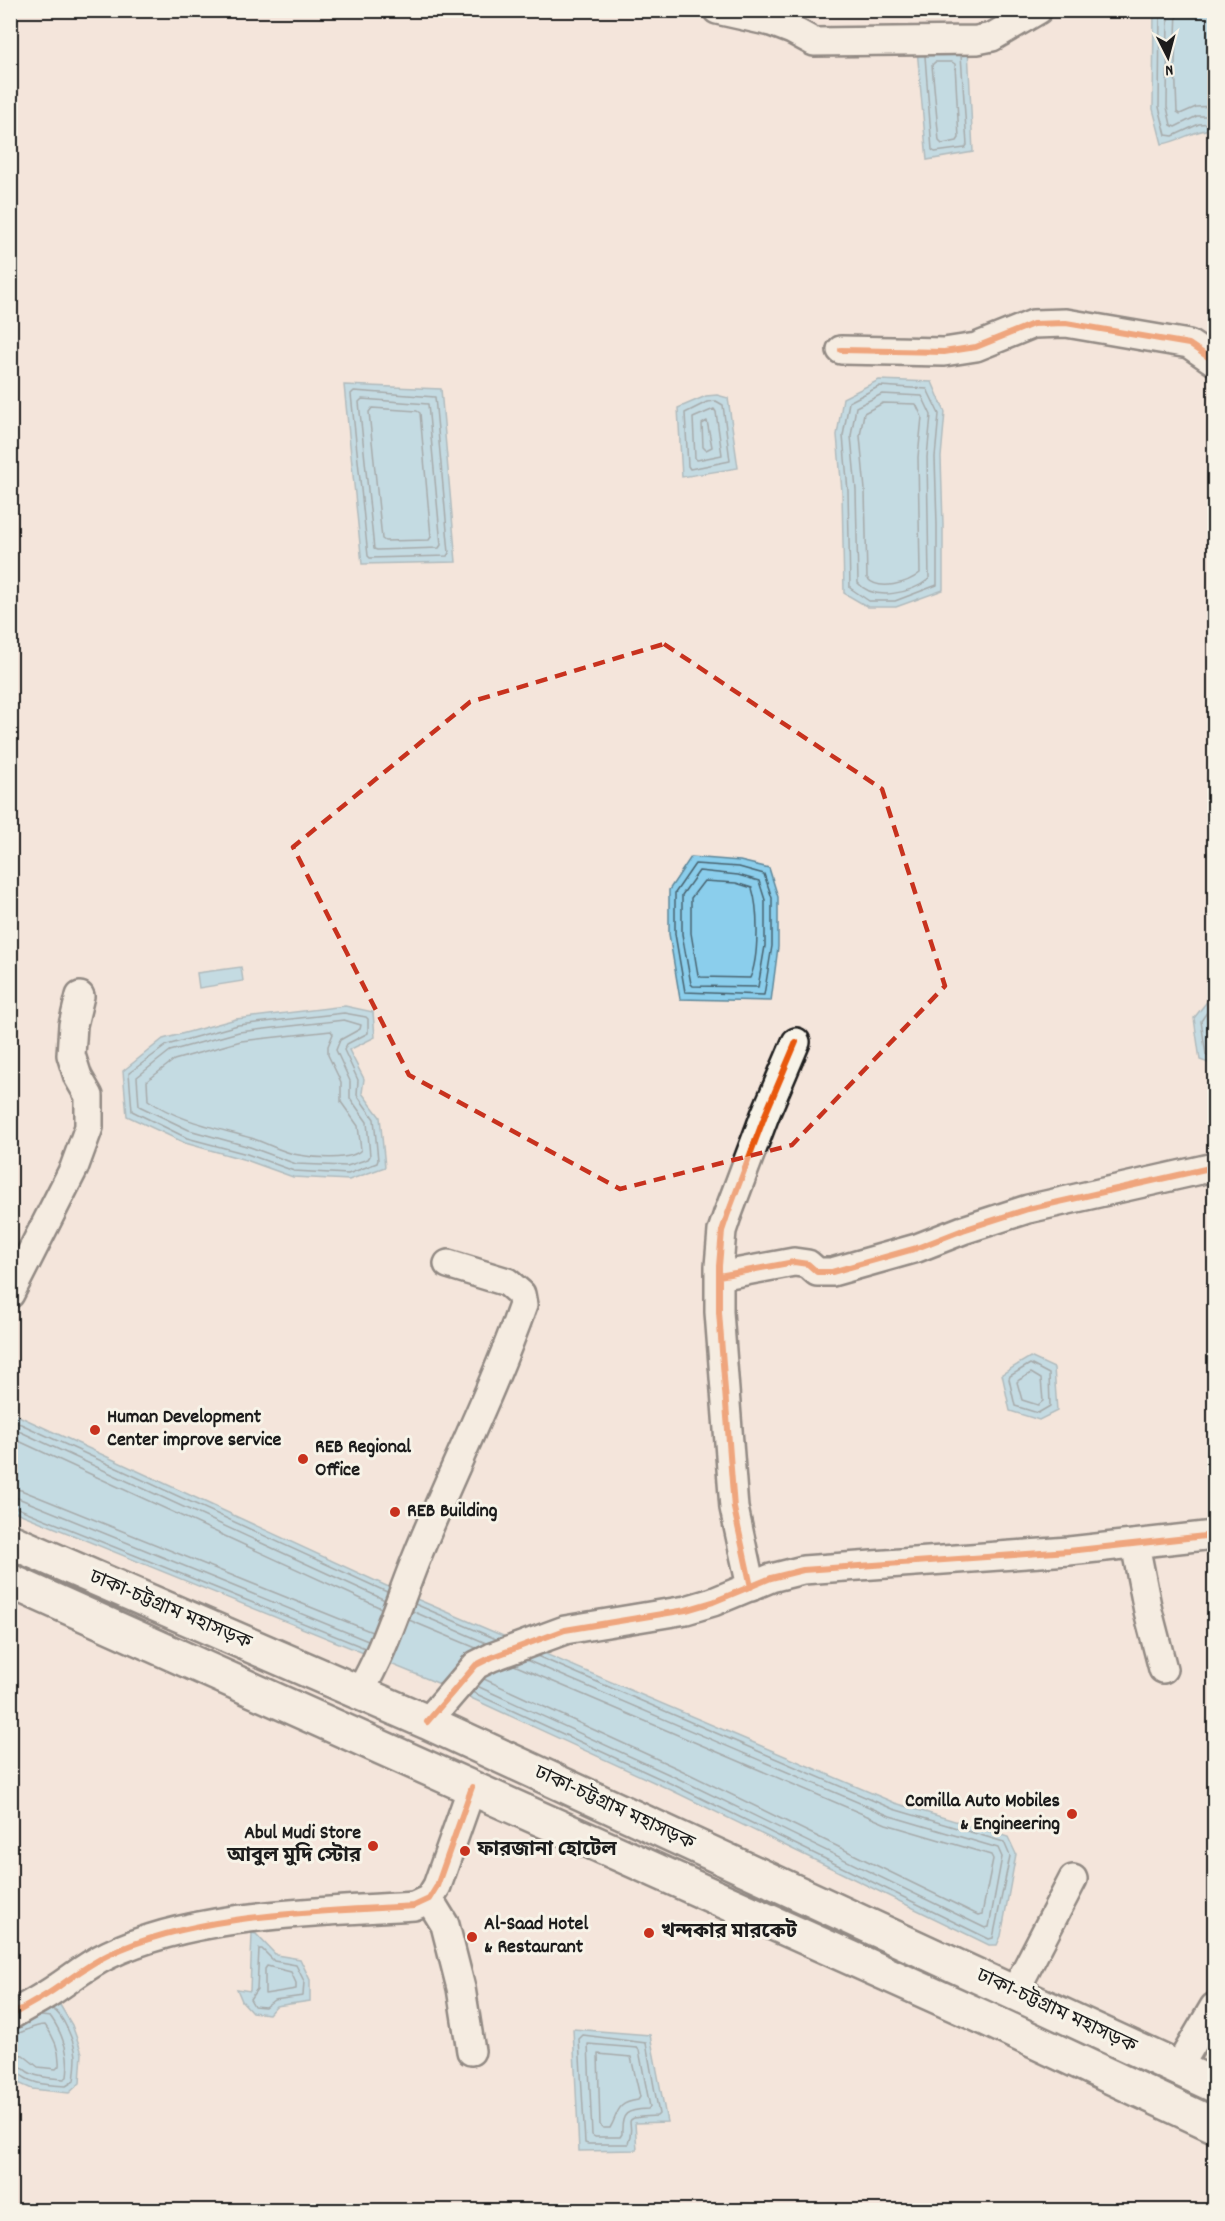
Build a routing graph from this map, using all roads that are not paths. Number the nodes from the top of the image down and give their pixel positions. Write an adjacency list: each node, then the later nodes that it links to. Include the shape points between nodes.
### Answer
1 (717, 10): 2 (street, via 771,22 814,42 977,40 992,37)
2 (1038, 10)
3 (841, 350): 4 (street, via 944,352 976,347 1033,324 1066,323 1189,344)
4 (1215, 361)
5 (80, 996): 10 (street, via 71,1055 89,1096 89,1127 74,1168)
6 (796, 1042): 9 (street, via 722,1231)
7 (1215, 1167): 9 (street, via 1028,1209 917,1248 832,1272 817,1272 808,1264 794,1262)
8 (448, 1264): 17 (street, via 507,1282 521,1294 523,1305 372,1671)
9 (718, 1276): 15 (street, via 734,1508)
10 (10, 1294)
11 (1215, 1535): 13 (street)
12 (10, 1541): 17 (highway, ঢাকা-চট্টগ্রাম মহাসড়ক)
13 (1135, 1544): 15 (street, via 803,1570); 16 (street)
14 (10, 1581): 19 (highway, ঢাকা-চট্টগ্রাম মহাসড়ক)
15 (751, 1587): 18 (street, via 686,1610 565,1630 492,1657 476,1665)
16 (1163, 1669)
17 (359, 1693): 18 (highway, ঢাকা-চট্টগ্রাম মহাসড়ক)
18 (420, 1719): 19 (highway); 23 (highway, ঢাকা-চট্টগ্রাম মহাসড়ক)
19 (397, 1754): 20 (highway, ঢাকা-চট্টগ্রাম মহাসড়ক)
20 (472, 1787): 22 (street); 29 (highway, ঢাকা-চট্টগ্রাম মহাসড়ক)
21 (1073, 1879): 23 (street)
22 (429, 1899): 25 (street, via 414,1906 295,1914 205,1926 136,1942 78,1971); 26 (street, via 446,1925)
23 (1014, 1993): 27 (highway, ঢাকা-চট্টগ্রাম মহাসড়ক)
24 (1215, 2007): 27 (street)
25 (10, 2016)
26 (471, 2050)
27 (1178, 2068): 28 (highway, ঢাকা-চট্টগ্রাম মহাসড়ক)
28 (1215, 2085)
29 (1215, 2125)

